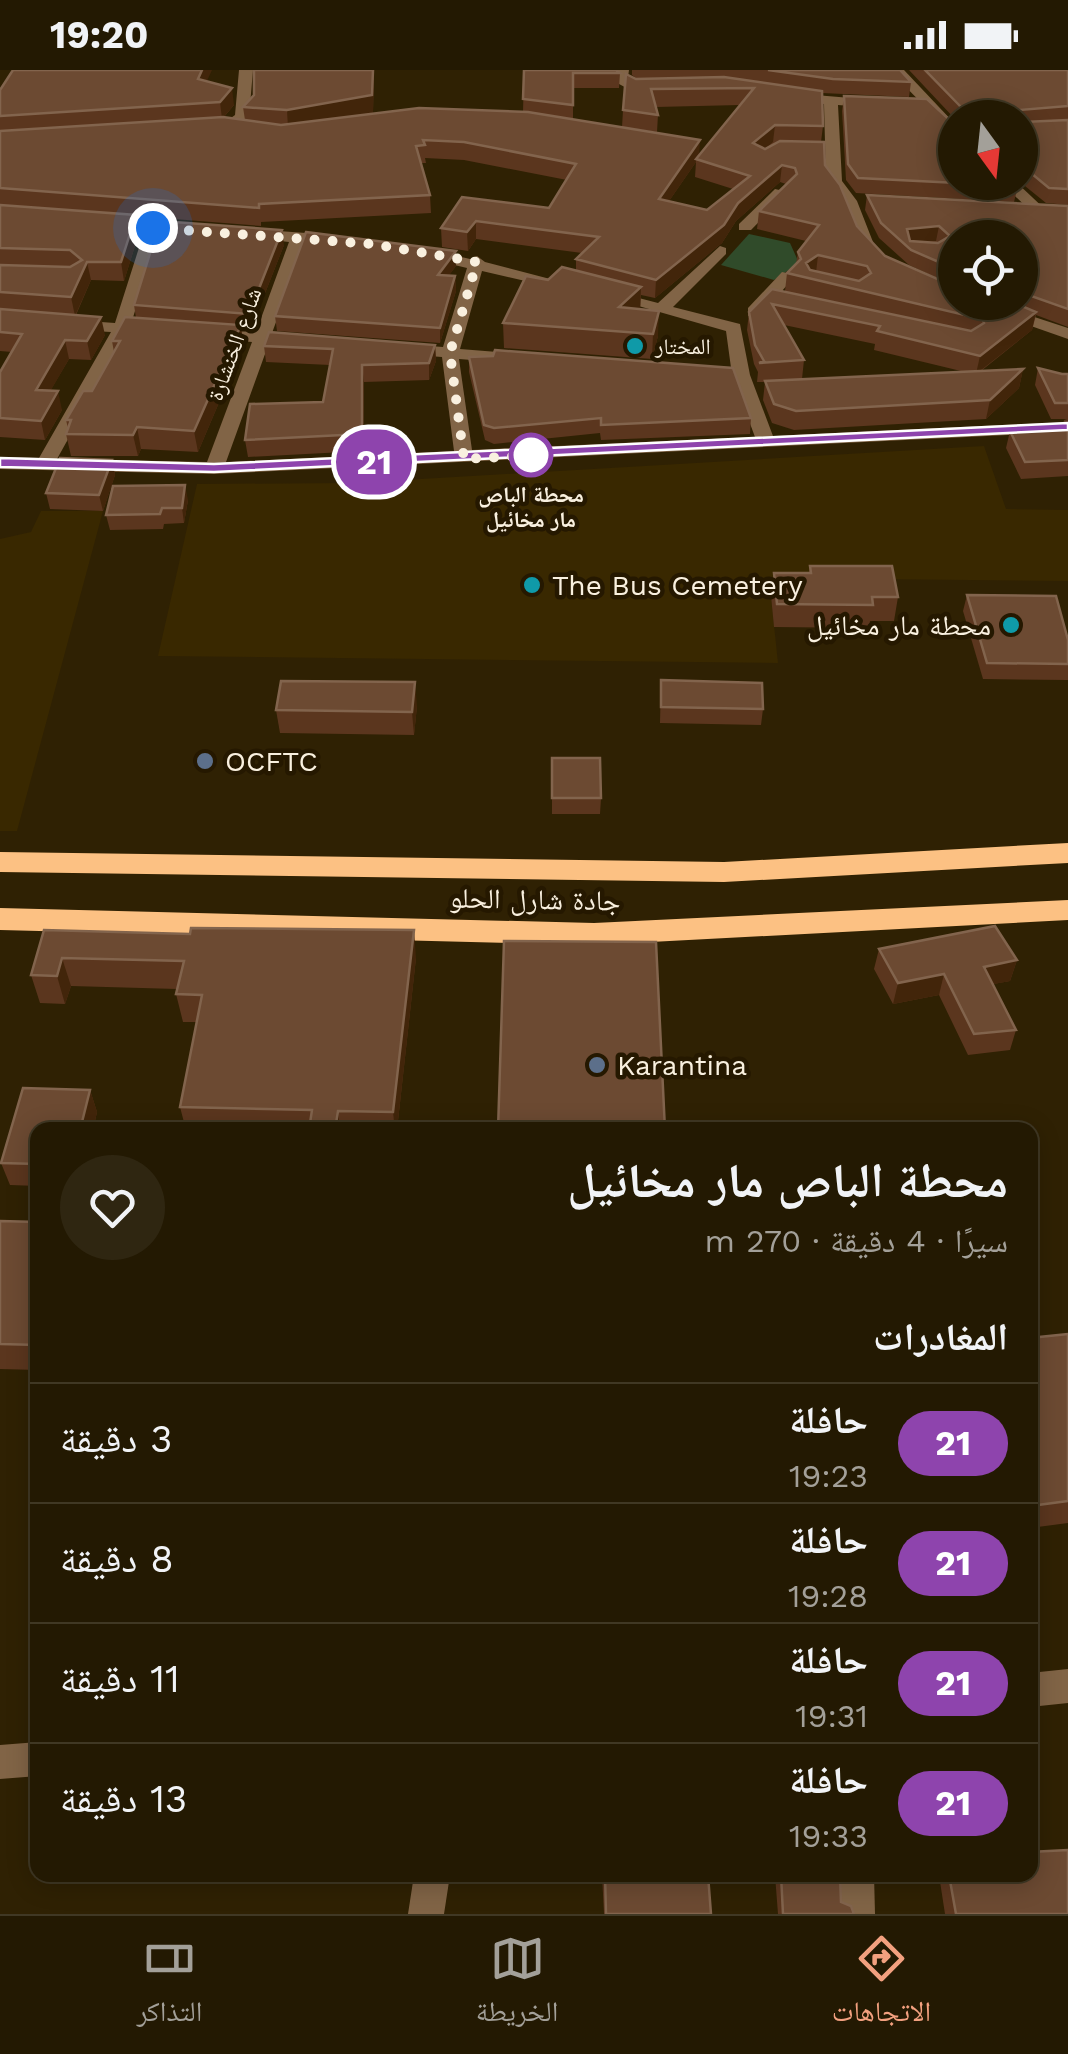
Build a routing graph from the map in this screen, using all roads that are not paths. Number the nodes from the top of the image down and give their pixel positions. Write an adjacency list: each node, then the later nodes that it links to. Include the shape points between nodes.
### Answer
1 (246, 70): 11 (street, via 245,112)
2 (622, 70): 4 (street, via 622,79 635,88)
3 (896, 70): 9 (street)
4 (668, 88)
5 (774, 94): 6 (street)
6 (831, 102): 7 (street); 16 (street, via 823,151)
7 (888, 104)
8 (906, 106): 9 (street)
9 (926, 106): 10 (street)
10 (938, 117)
11 (228, 127): 12 (street); 13 (street)
12 (201, 131)
13 (248, 134)
14 (784, 189): 20 (street)
15 (1031, 200): 18 (street, via 1047,212)
16 (849, 201): 17 (street); 26 (street)
17 (868, 202)
18 (1002, 210)
19 (78, 224): 21 (street)
20 (744, 227)
21 (153, 228): 22 (street); 33 (street)
22 (300, 237): 23 (street); 35 (street, شارع الخنشارة)
23 (354, 242)
24 (407, 250): 27 (street)
25 (720, 251): 29 (street)
26 (874, 255)
27 (477, 262): 29 (street); 38 (street)
28 (788, 276): 32 (street, via 776,299)
29 (663, 308): 32 (street)
30 (1025, 320): 34 (street)
31 (52, 323): 33 (street)
32 (734, 328): 41 (street)
33 (122, 329): 35 (street); 46 (street)
34 (1068, 334)
35 (259, 336): 36 (street); 47 (street, شارع الخنشارة)
36 (314, 342)
37 (391, 348): 38 (street)
38 (450, 353): 39 (street); 44 (street)
39 (547, 360)
40 (722, 374): 41 (street)
41 (751, 386): 43 (street)
42 (1068, 427): 43 (street)
43 (766, 443): 44 (street)
44 (464, 459): 47 (street)
45 (0, 462): 46 (street)
46 (44, 465): 47 (street)
47 (214, 468)
48 (1068, 853): 49 (highway, جادة شارل الحلو, via 724,872)
49 (0, 862)
50 (1068, 910): 51 (highway, جادة شارل الحلو, via 594,934)
51 (0, 919)
52 (1068, 1686): 53 (street)
53 (1038, 1689)
54 (30, 1760): 55 (street)
55 (0, 1762)
56 (431, 1882): 58 (street)
57 (856, 1882): 59 (street)
58 (426, 1914)
59 (857, 1914)

